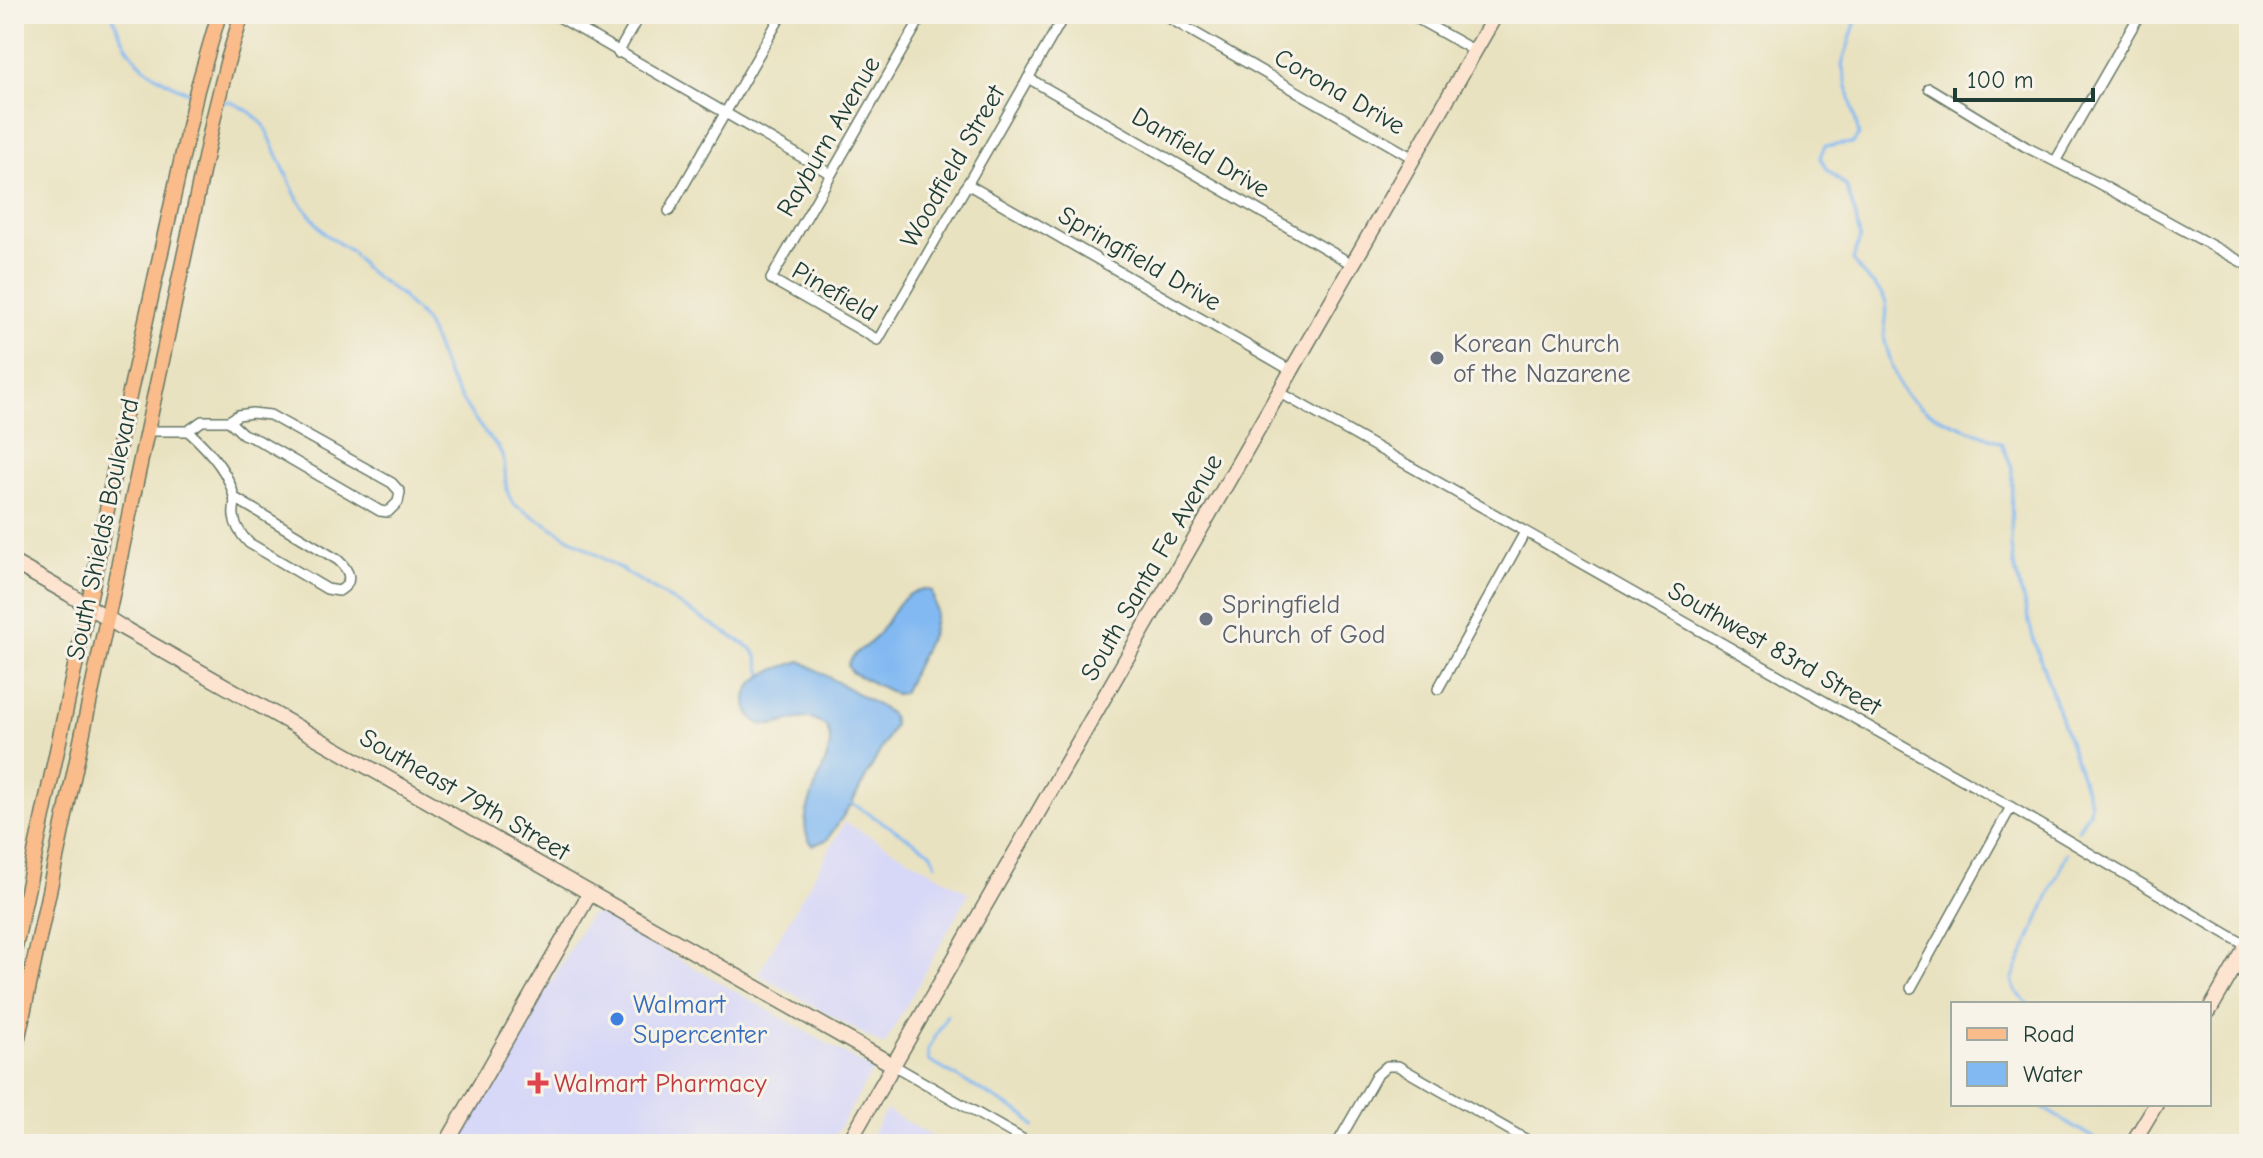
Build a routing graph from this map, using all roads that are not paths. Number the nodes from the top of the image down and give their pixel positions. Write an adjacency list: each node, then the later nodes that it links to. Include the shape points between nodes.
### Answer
1 (219, 14): 21 (main road, South Shields Boulevard)
2 (242, 14): 22 (main road, South Shields Boulevard)
3 (554, 14): 13 (street)
4 (640, 14): 13 (street)
5 (782, 14): 16 (street)
6 (923, 14): 19 (street, Rayburn Avenue)
7 (1065, 14): 14 (street, Woodfield Street)
8 (1162, 14): 17 (street, Corona Drive)
9 (1409, 14): 12 (street)
10 (1496, 14): 12 (main road, South Santa Fe Avenue)
11 (2140, 14): 18 (street)
12 (1475, 51): 17 (main road, South Santa Fe Avenue)
13 (618, 53): 16 (street)
14 (1028, 78): 20 (street, Woodfield Street); 24 (street, Danfield Drive)
15 (1929, 88): 18 (street)
16 (724, 113): 19 (street); 23 (street)
17 (1413, 158): 24 (main road, South Santa Fe Avenue)
18 (2056, 160): 25 (street)
19 (831, 174): 26 (street, Rayburn Avenue)
20 (967, 184): 27 (street, Woodfield Street); 28 (street, Springfield Drive)
21 (173, 203): 22 (main road); 36 (main road, South Shields Boulevard)
22 (195, 207): 31 (main road, South Shields Boulevard)
23 (669, 211)
24 (1352, 264): 28 (main road, South Santa Fe Avenue)
25 (2249, 266)
26 (771, 279): 27 (street, Pinefield)
27 (878, 340)
28 (1292, 371): 29 (main road, South Santa Fe Avenue)
29 (1279, 392): 34 (street, Southwest 83rd Street); 47 (main road, South Santa Fe Avenue)
30 (229, 421): 30 (street, via 380,511 388,512 398,502 400,492 392,483 270,415 238,415); 32 (street, via 202,421)
31 (147, 431): 32 (street); 37 (main road, South Shields Boulevard)
32 (188, 431): 33 (street, via 223,469)
33 (235, 498): 33 (street, via 237,526 249,543 327,589 343,590 350,576 338,560)
34 (1525, 532): 38 (street); 39 (street, Southwest 83rd Street)
35 (14, 563): 36 (main road, Southeast 79th Street)
36 (87, 606): 37 (main road, Southeast 79th Street); 43 (main road, South Shields Boulevard)
37 (107, 618): 40 (main road, Southeast 79th Street); 42 (main road, South Shields Boulevard)
38 (1438, 689)
39 (2011, 807): 41 (street, Southwest 83rd Street); 44 (street)
40 (590, 893): 47 (main road, Southeast 79th Street); 49 (main road)
41 (2248, 944): 45 (main road)
42 (37, 947): 43 (main road); 46 (main road, South Shields Boulevard)
43 (15, 948)
44 (1911, 988)
45 (2211, 1008)
46 (14, 1056)
47 (893, 1065): 50 (main road, South Santa Fe Avenue); 51 (street)
48 (2155, 1106): 54 (main road)
49 (446, 1144)
50 (848, 1144)
51 (1031, 1144)
52 (1337, 1144): 53 (street, via 1387,1066 1398,1066)
53 (1534, 1144)
54 (2132, 1144)

